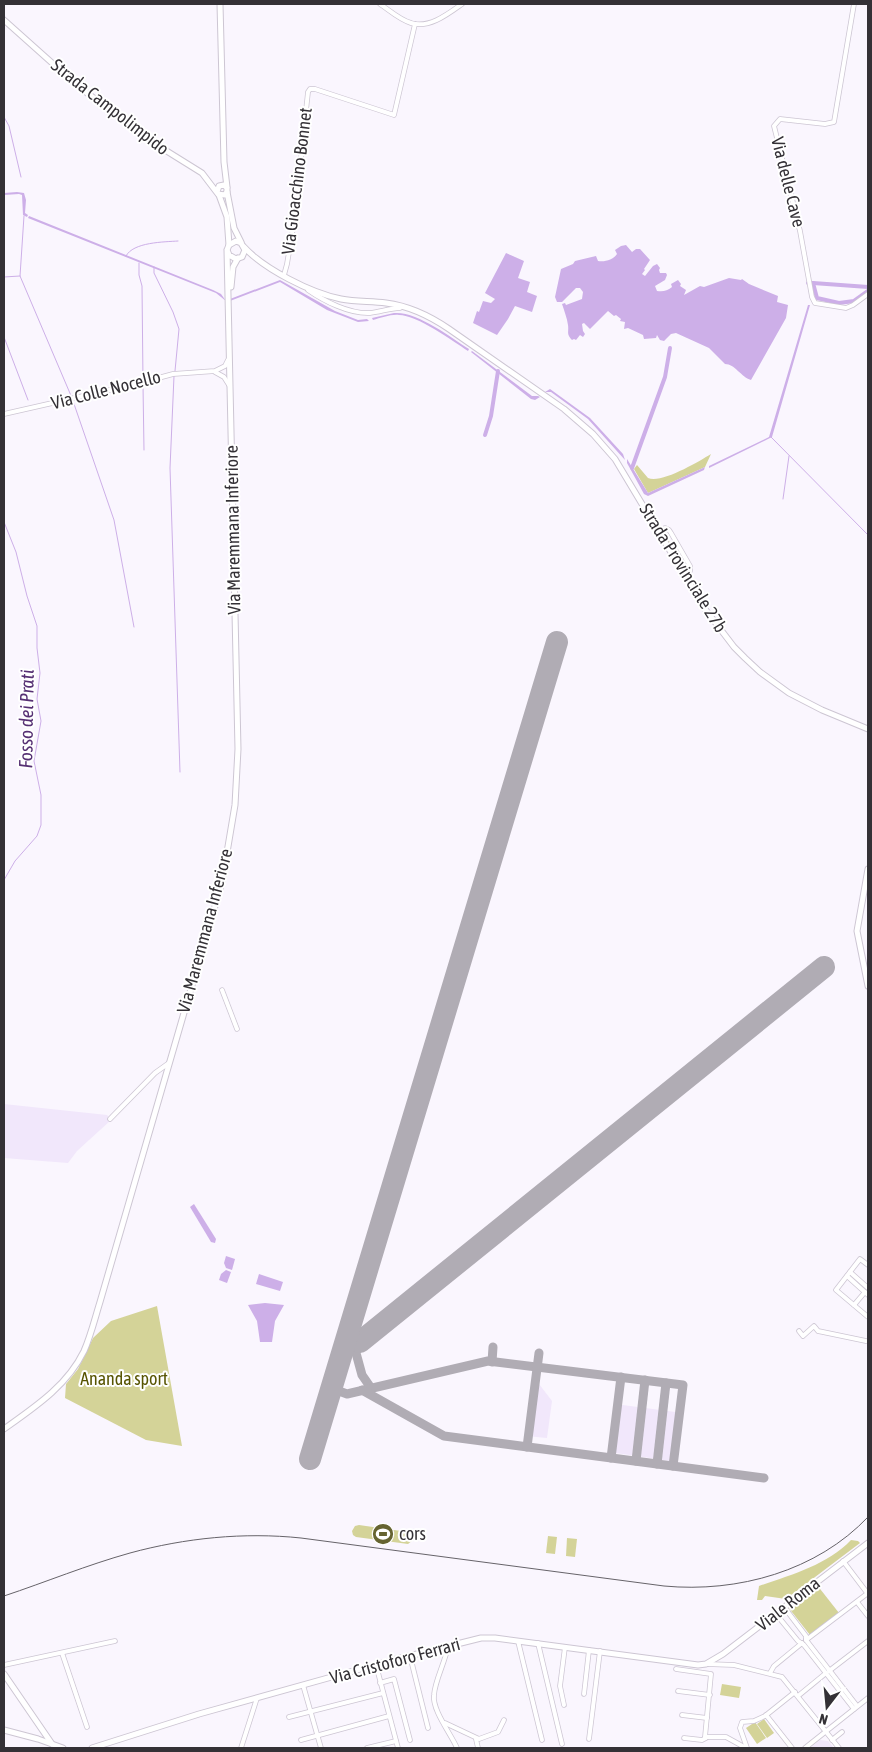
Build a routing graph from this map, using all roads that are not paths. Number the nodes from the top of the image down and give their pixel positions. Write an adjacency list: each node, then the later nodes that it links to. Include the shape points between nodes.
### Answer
1 (220, 4): 8 (main road)
2 (380, 4): 6 (street)
3 (462, 4): 6 (street, via 437,20)
4 (854, 4): 19 (street, Via delle Cave, via 834,122 780,119 774,126 815,303 846,308)
5 (4, 20): 7 (main road, Strada Campolimpido, via 74,83)
6 (415, 24): 16 (street, Via Gioacchino Bonnet, via 394,115 315,89 308,92 294,222)
7 (206, 177): 9 (main road); 11 (main road, Strada Campolimpido)
8 (225, 180): 9 (main road); 10 (main road)
9 (221, 185): 10 (main road); 11 (main road)
10 (227, 190): 11 (main road, via 223,196); 12 (main road, via 234,228)
11 (218, 194): 13 (main road, Strada Campolimpido, via 226,212)
12 (243, 245): 13 (main road, via 233,241); 14 (main road, via 244,252); 15 (main road)
13 (228, 247): 14 (main road, via 231,257); 18 (main road, Via Maremmana Inferiore)
14 (240, 258): 15 (main road); 18 (main road, Via Maremmana Inferiore, via 233,267)
15 (255, 258): 16 (main road)
16 (284, 275): 17 (main road)
17 (303, 286): 20 (main road, via 338,298); 22 (street, via 341,307)
18 (228, 294): 23 (main road, Via Maremmana Inferiore)
19 (868, 294)
20 (370, 302): 21 (main road); 22 (street)
21 (408, 308): 22 (street); 28 (main road, Strada Provinciale 27b, via 443,324 579,421 615,459)
22 (370, 312)
23 (229, 358): 24 (street, via 225,366); 25 (main road, Via Maremmana Inferiore)
24 (215, 372): 25 (street, Via Colle Nocello); 26 (street, via 225,378); 27 (street, Via Colle Nocello, via 173,374)
25 (229, 372): 26 (main road, Via Maremmana Inferiore)
26 (230, 387): 35 (main road, Via Maremmana Inferiore, via 238,691 236,797 222,882)
27 (4, 414)
28 (658, 532): 29 (main road, Strada Provinciale 27b); 29 (street, via 667,528 672,533 690,566)
29 (686, 576): 30 (main road, Strada Provinciale 27b, via 718,627 760,672 805,702)
30 (868, 729)
31 (868, 869): 32 (main road, via 857,931)
32 (868, 986)
33 (222, 990): 34 (street)
34 (237, 1028)
35 (169, 1063): 36 (street); 44 (main road, Via Maremmana Inferiore, via 84,1349 57,1389)
36 (110, 1119)
37 (868, 1265): 38 (street, via 860,1259)
38 (848, 1274): 39 (street); 40 (street, via 836,1290)
39 (867, 1291): 40 (street)
40 (854, 1305): 41 (street)
41 (868, 1315)
42 (799, 1331): 43 (street, via 803,1336 814,1326 818,1331)
43 (868, 1341)
44 (4, 1429)
45 (868, 1543): 46 (main road, Viale Roma)
46 (843, 1561): 47 (street); 49 (main road, Viale Roma)
47 (868, 1593): 48 (street)
48 (857, 1602): 51 (street); 55 (street)
49 (784, 1608): 50 (main road, Viale Roma); 55 (street, via 806,1636)
50 (776, 1614): 55 (street, via 798,1641); 62 (main road, Viale Roma)
51 (868, 1616)
52 (115, 1641): 61 (street)
53 (518, 1641): 56 (main road, Via Cristoforo Ferrari); 57 (main road, Via Cristoforo Ferrari, via 483,1638); 103 (street)
54 (868, 1641): 69 (street)
55 (804, 1642): 69 (street); 70 (street)
56 (538, 1643): 58 (main road, Via Cristoforo Ferrari); 107 (street)
57 (448, 1646): 63 (main road, Via Cristoforo Ferrari); 90 (street, via 434,1698)
58 (565, 1647): 59 (main road, Via Cristoforo Ferrari); 81 (street, via 560,1686)
59 (589, 1650): 60 (main road, Via Cristoforo Ferrari); 76 (street)
60 (600, 1651): 64 (main road, Via Cristoforo Ferrari); 100 (street)
61 (62, 1653): 67 (street); 91 (street)
62 (722, 1655): 64 (main road, Viale Roma); 65 (street)
63 (410, 1656): 66 (main road, Via Cristoforo Ferrari); 92 (street)
64 (706, 1664): 65 (street)
65 (730, 1664): 70 (street)
66 (376, 1665): 72 (street); 73 (main road, Via Cristoforo Ferrari)
67 (4, 1666)
68 (676, 1668): 78 (street, via 711,1673)
69 (828, 1672): 77 (street); 82 (street)
70 (770, 1673): 77 (street, via 782,1677)
71 (4, 1674): 106 (main road)
72 (380, 1683): 75 (street); 102 (street, via 394,1679)
73 (303, 1685): 79 (main road, Via Cristoforo Ferrari); 83 (street)
74 (678, 1691): 78 (street)
75 (383, 1693): 83 (street); 86 (street)
76 (584, 1694)
77 (796, 1694): 85 (street); 94 (street)
78 (710, 1695): 88 (street)
79 (257, 1698): 109 (main road, Via Cristoforo Ferrari); 110 (street)
80 (868, 1698): 82 (street)
81 (564, 1705)
82 (857, 1708): 94 (street)
83 (310, 1712): 87 (street); 96 (street)
84 (682, 1715): 88 (street)
85 (766, 1715): 116 (street, via 740,1724); 117 (street)
86 (389, 1716): 96 (street); 105 (street)
87 (289, 1717)
88 (707, 1718): 98 (street)
89 (504, 1720): 99 (street, via 498,1732)
90 (445, 1723): 99 (street); 114 (street)
91 (86, 1728)
92 (428, 1728)
93 (4, 1730): 106 (main road)
94 (826, 1731): 104 (street); 118 (street)
95 (842, 1732): 104 (street)
96 (317, 1736): 101 (street); 111 (street)
97 (684, 1738): 98 (street)
98 (706, 1738): 116 (street, via 726,1738)
99 (476, 1739): 115 (street)
100 (589, 1739)
101 (301, 1740)
102 (410, 1740)
103 (542, 1740)
104 (832, 1740): 119 (street)
105 (396, 1741): 112 (street); 113 (street)
106 (52, 1744): 108 (main road)
107 (562, 1744)
108 (63, 1748)
109 (92, 1748)
110 (241, 1748)
111 (321, 1748)
112 (367, 1748)
113 (398, 1748)
114 (457, 1748)
115 (478, 1748)
116 (746, 1748)
117 (792, 1748)
118 (805, 1748)
119 (839, 1748)

